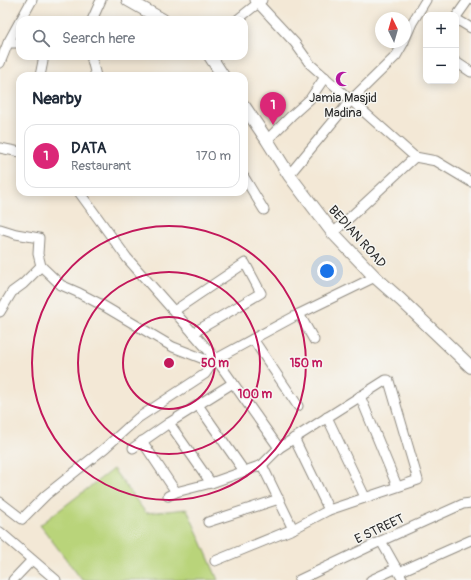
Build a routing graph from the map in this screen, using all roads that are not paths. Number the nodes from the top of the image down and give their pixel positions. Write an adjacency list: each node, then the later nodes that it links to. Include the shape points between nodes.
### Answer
1 (32, 0): 8 (street)
2 (101, 0): 9 (street)
3 (128, 0): 10 (main road)
4 (426, 0): 13 (street)
5 (468, 0): 7 (street)
6 (258, 1): 11 (street); 28 (street, via 310,64)
7 (459, 14)
8 (23, 16)
9 (94, 16)
10 (156, 16)
11 (241, 16)
12 (459, 20): 15 (street)
13 (411, 25)
14 (16, 28): 16 (street)
15 (471, 28)
16 (8, 43): 17 (street); 22 (street)
17 (16, 43)
18 (401, 48): 29 (street, via 396,56)
19 (92, 60): 25 (street)
20 (213, 60): 26 (main road)
21 (43, 61): 24 (street)
22 (0, 63)
23 (459, 64): 27 (street)
24 (41, 72)
25 (95, 72)
26 (220, 72)
27 (471, 72)
28 (325, 77): 29 (street); 31 (street, via 310,99)
29 (351, 100): 34 (street); 35 (street)
30 (248, 112): 31 (main road, BEDIAN ROAD)
31 (267, 140): 35 (main road, BEDIAN ROAD)
32 (0, 148): 33 (street)
33 (16, 151)
34 (415, 157): 36 (street, via 436,161); 41 (street)
35 (289, 175): 41 (main road, BEDIAN ROAD)
36 (471, 182)
37 (248, 184): 39 (street)
38 (82, 196): 44 (street, via 127,258)
39 (264, 210)
40 (0, 229): 42 (street, via 39,238 38,254)
41 (333, 233): 43 (main road, BEDIAN ROAD)
42 (41, 266): 45 (street, via 12,292); 68 (street, via 61,285 174,347 209,360 210,365 205,374 138,418 46,495 22,519)
43 (375, 277): 46 (street); 51 (main road, BEDIAN ROAD)
44 (174, 311): 47 (street); 47 (street, via 245,263 261,293)
45 (0, 312)
46 (299, 314): 48 (street); 49 (street)
47 (193, 332): 50 (street)
48 (253, 339): 50 (street); 55 (street)
49 (314, 340)
50 (216, 359): 52 (street)
51 (471, 367)
52 (233, 383): 54 (street); 61 (street)
53 (360, 396): 56 (street); 65 (street); 65 (street, via 386,380 390,381 418,478)
54 (198, 405): 57 (street); 63 (street)
55 (298, 406)
56 (327, 417): 58 (street); 66 (street)
57 (169, 423): 59 (street); 64 (street)
58 (294, 438): 61 (street); 70 (street)
59 (142, 441): 60 (street); 64 (street, via 172,494)
60 (133, 448)
61 (278, 448): 62 (street)
62 (262, 465): 63 (street); 67 (street)
63 (244, 471): 64 (street)
64 (211, 483)
65 (397, 486): 66 (street)
66 (365, 497): 70 (street)
67 (279, 499): 71 (street); 72 (street)
68 (0, 502)
69 (471, 504): 75 (street, E STREET, via 463,504)
70 (329, 510): 72 (street)
71 (208, 522)
72 (293, 529): 77 (street)
73 (0, 532): 76 (street)
74 (471, 540): 78 (street)
75 (381, 541): 78 (street); 81 (street, E STREET)
76 (32, 560): 79 (street); 80 (street)
77 (215, 561)
78 (400, 573): 82 (street)
79 (13, 580)
80 (56, 580)
81 (299, 580)
82 (371, 580)

